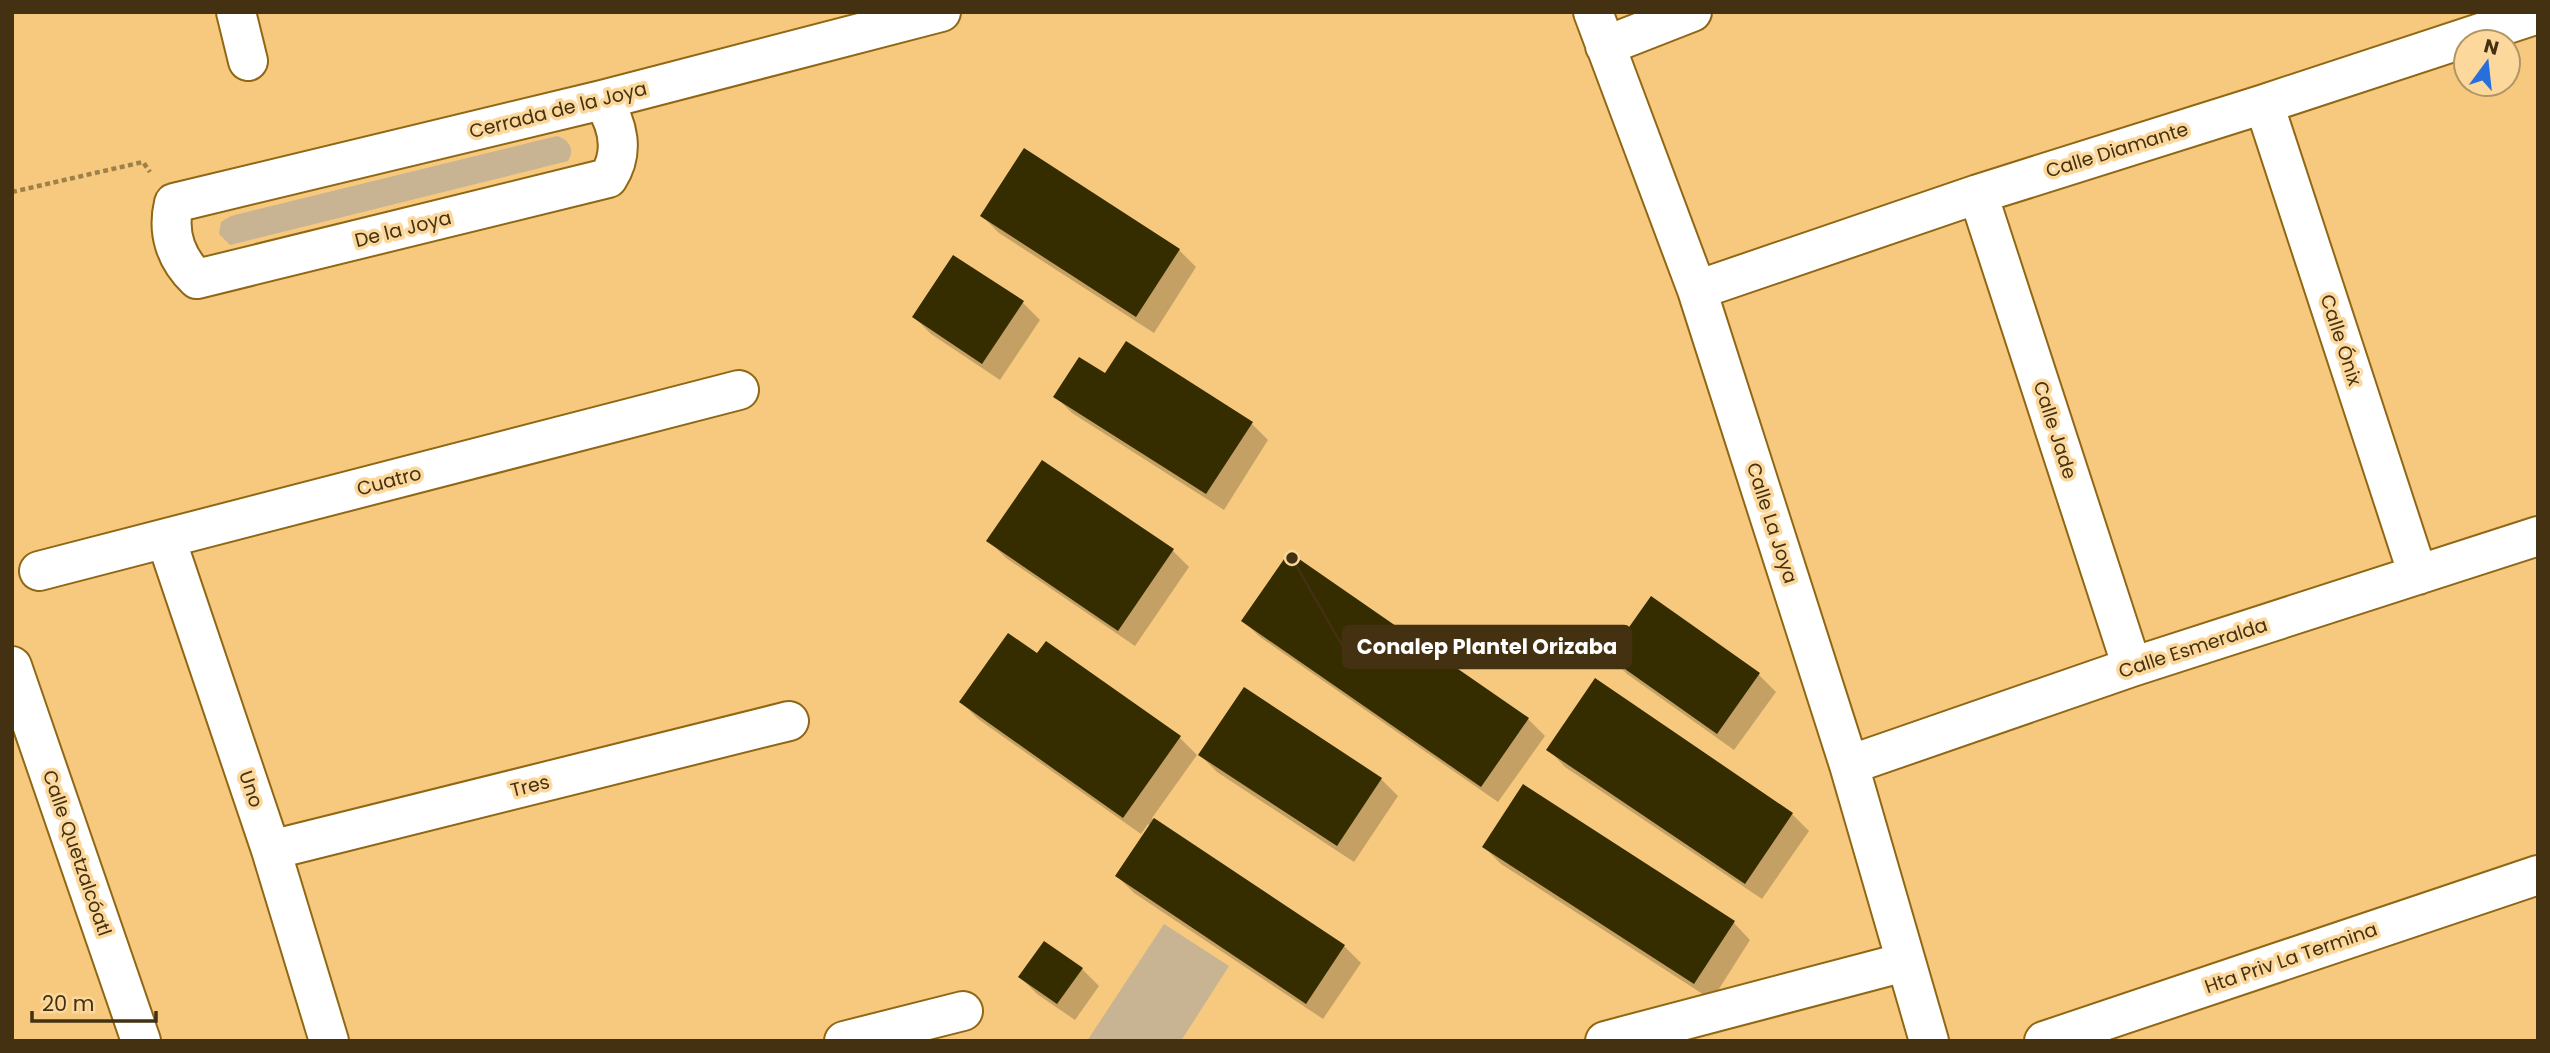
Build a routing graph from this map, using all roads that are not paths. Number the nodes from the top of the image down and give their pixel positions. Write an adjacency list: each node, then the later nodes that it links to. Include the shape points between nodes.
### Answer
1 (236, 12): 6 (street)
2 (941, 12): 7 (street, Cerrada de la Joya)
3 (1692, 12): 5 (street)
4 (2538, 14): 8 (street, Calle Diamante)
5 (1599, 29): 11 (street, Calle La Joya)
6 (248, 61)
7 (602, 100): 10 (street, Cerrada de la Joya); 10 (street, De la Joya, via 619,139 617,160 608,178 197,279 175,246 170,227)
8 (2264, 104): 9 (street, Calle Diamante); 16 (street, Calle Ónix)
9 (1978, 194): 11 (street, Calle Diamante); 18 (street, Calle Jade)
10 (174, 203)
11 (1697, 290): 20 (street, Calle La Joya)
12 (739, 390): 14 (street, Cuatro)
13 (2538, 537): 16 (street, Calle Esmeralda)
14 (166, 539): 15 (street, Cuatro); 21 (street, Uno)
15 (39, 571)
16 (2418, 575): 18 (street, Calle Esmeralda)
17 (12, 666): 25 (street, Calle Quetzalcóatl)
18 (2132, 667): 20 (street, Calle Esmeralda)
19 (789, 721): 21 (street, Tres)
20 (1849, 765): 23 (street, Calle La Joya)
21 (271, 850): 26 (street, Uno)
22 (2538, 875): 30 (street, Hta Priv La Termina)
23 (1905, 962): 28 (street); 29 (street, Calle La Joya)
24 (963, 1011): 27 (street)
25 (141, 1041)
26 (329, 1041)
27 (844, 1041)
28 (1605, 1041)
29 (1929, 1041)
30 (2044, 1041)

